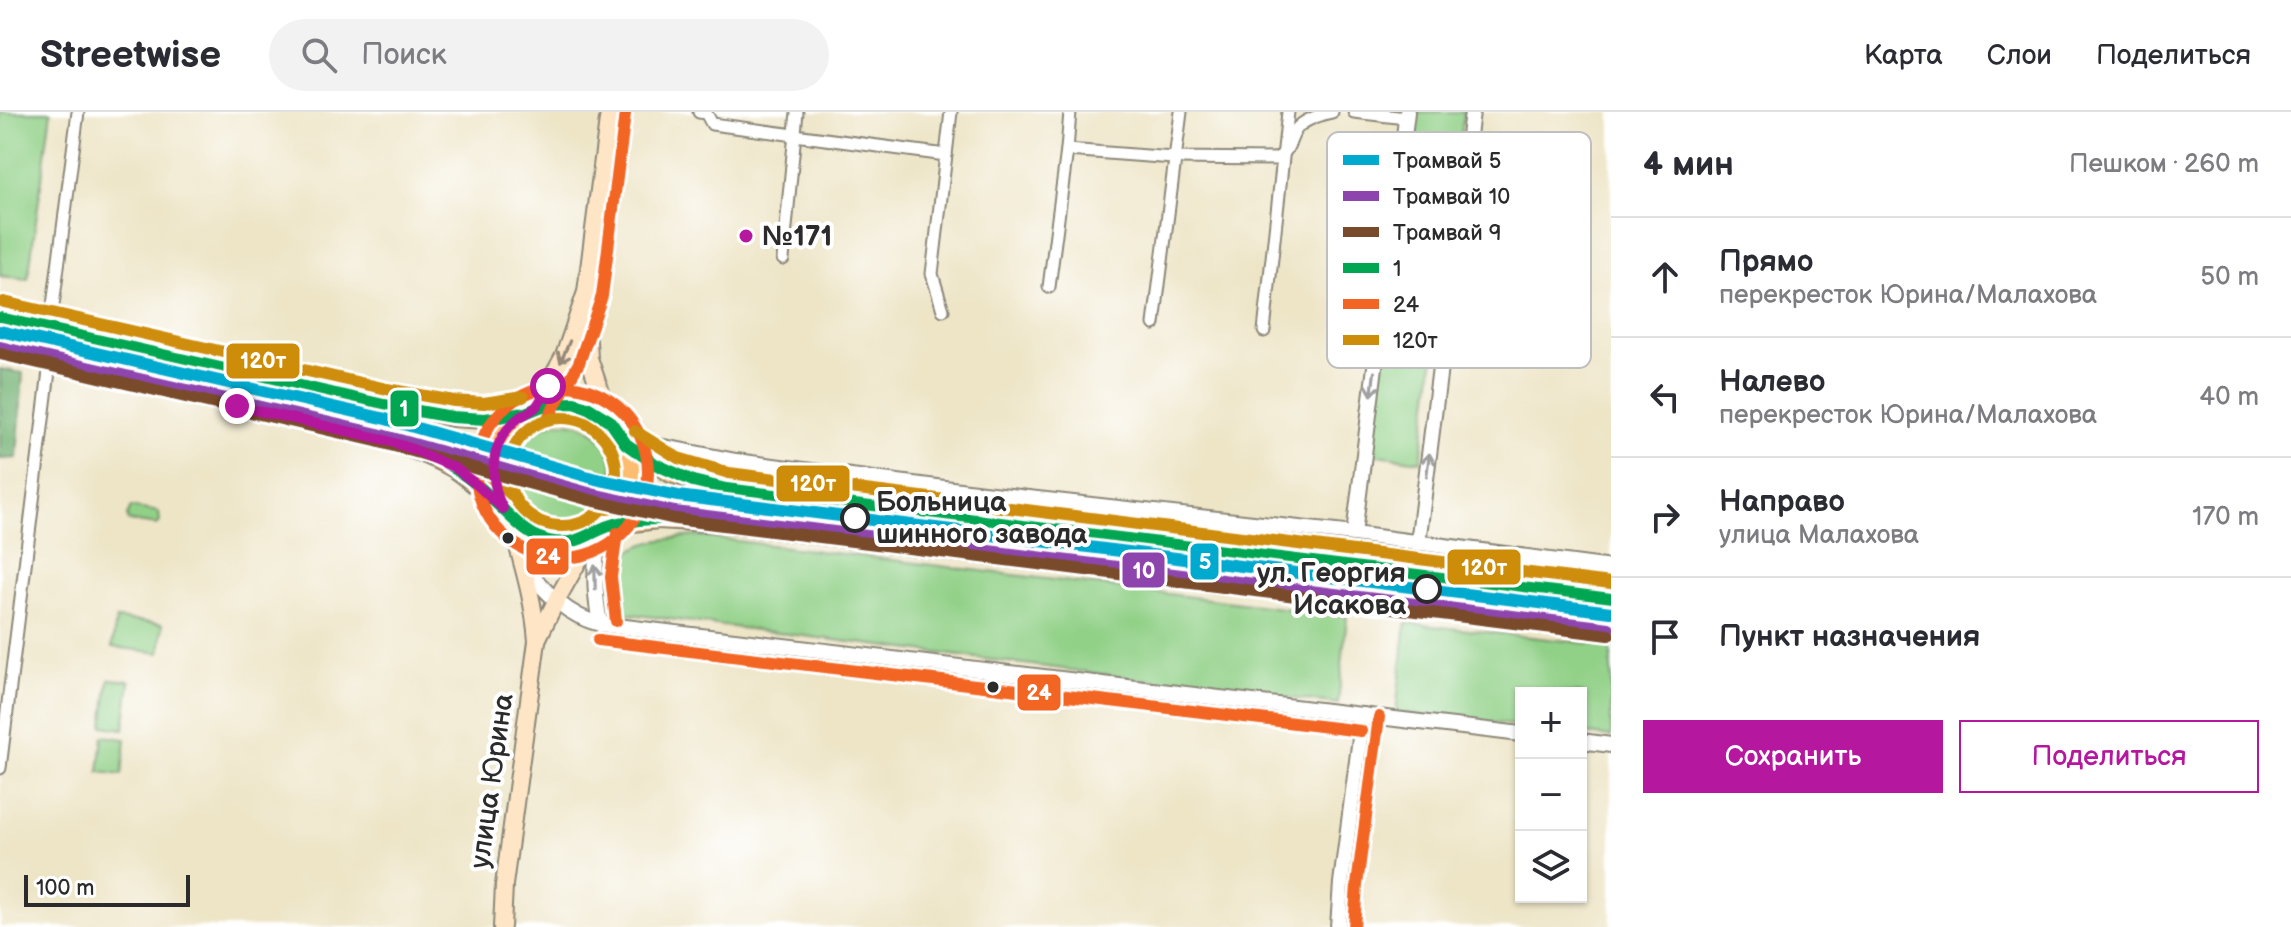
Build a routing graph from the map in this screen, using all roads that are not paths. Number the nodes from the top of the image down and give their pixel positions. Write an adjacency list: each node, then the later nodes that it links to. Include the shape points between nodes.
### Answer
1 (78, 112): 25 (street)
2 (609, 112): 21 (main road)
3 (699, 112): 14 (street, via 706,113 712,124)
4 (797, 112): 14 (street)
5 (951, 112): 16 (street)
6 (1070, 112): 15 (street)
7 (1181, 112): 18 (street)
8 (1288, 112): 17 (street)
9 (1332, 112): 17 (street, via 1297,127)
10 (1354, 112): 12 (street)
11 (1472, 112): 13 (street, one-way to 11)
12 (1406, 115)
13 (1469, 132)
14 (795, 136): 16 (street); 19 (street)
15 (1067, 150): 18 (street); 20 (street)
16 (946, 155): 22 (street, via 932,274)
17 (1281, 157): 18 (street); 26 (street)
18 (1174, 158): 24 (street)
19 (783, 259)
20 (1049, 287)
21 (586, 292): 31 (main road, one-way to 31, via 564,356); 32 (main road, via 589,358)
22 (943, 310)
23 (0, 318): 25 (main road)
24 (1154, 324)
25 (50, 329): 31 (main road, via 452,417 485,419)
26 (1264, 331)
27 (0, 351): 28 (main road)
28 (50, 363): 33 (main road, via 410,448 455,468); 48 (street)
29 (1375, 368): 35 (street, one-way to 35)
30 (1440, 368): 36 (street, one-way to 30)
31 (530, 410): 32 (main road, via 574,403); 33 (main road, via 507,429 494,456 493,483)
32 (618, 432): 34 (main road, via 632,472 631,487 624,505); 35 (street, via 654,445 736,461); 39 (main road, via 671,473 726,489)
33 (506, 514): 34 (main road, via 549,541 564,542); 37 (main road, улица Юрина)
34 (601, 530): 40 (main road, улица Юрина); 41 (street, one-way to 34, via 594,566); 42 (main road, via 658,519 723,523)
35 (1354, 534): 36 (street)
36 (1418, 543): 38 (street)
37 (525, 568): 40 (street); 43 (main road, улица Юрина)
38 (1611, 568)
39 (1611, 599)
40 (556, 601): 41 (street); 43 (main road, улица Юрина)
41 (600, 624): 44 (street)
42 (1611, 632)
43 (537, 641): 49 (main road, улица Юрина)
44 (1363, 715): 45 (street); 50 (street)
45 (1515, 733)
46 (1587, 742): 47 (street)
47 (1611, 745)
48 (0, 768)
49 (502, 927)
50 (1338, 927)

